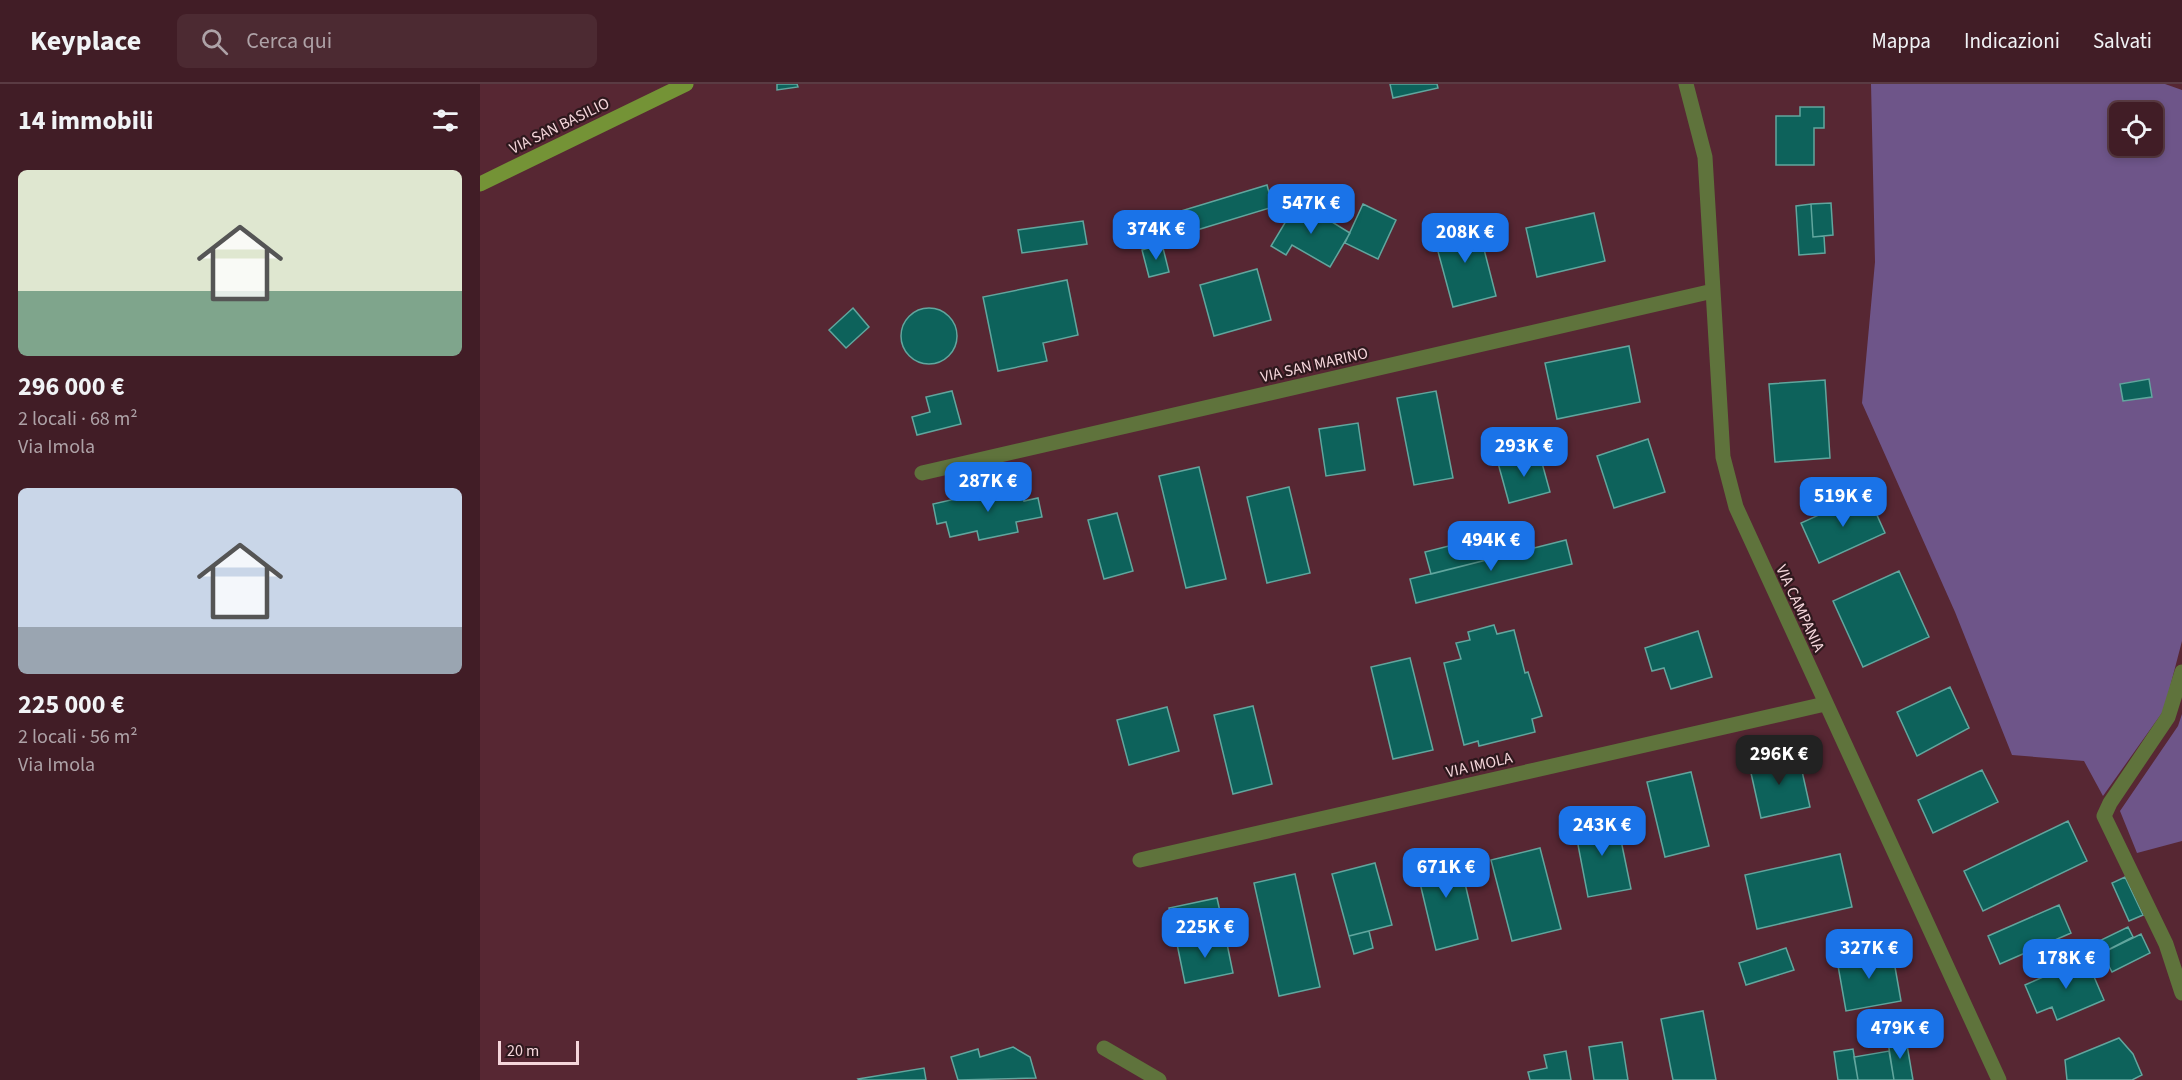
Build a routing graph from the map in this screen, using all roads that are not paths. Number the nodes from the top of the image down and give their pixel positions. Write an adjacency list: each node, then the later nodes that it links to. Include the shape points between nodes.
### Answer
1 (686, 84): 3 (street, VIA SAN BASILIO)
2 (1686, 84): 4 (street, VIA CAMPANIA, via 1705,157)
3 (480, 184)
4 (1713, 291): 5 (street, VIA SAN MARINO); 7 (street, VIA CAMPANIA, via 1723,457 1736,507)
5 (922, 473)
6 (2182, 672): 9 (street, via 2168,717 2104,816 2166,944)
7 (1825, 704): 8 (street, VIA IMOLA); 12 (street, VIA CAMPANIA)
8 (1140, 860)
9 (2182, 993)
10 (1104, 1048): 11 (street)
11 (1159, 1080)
12 (1999, 1080)

